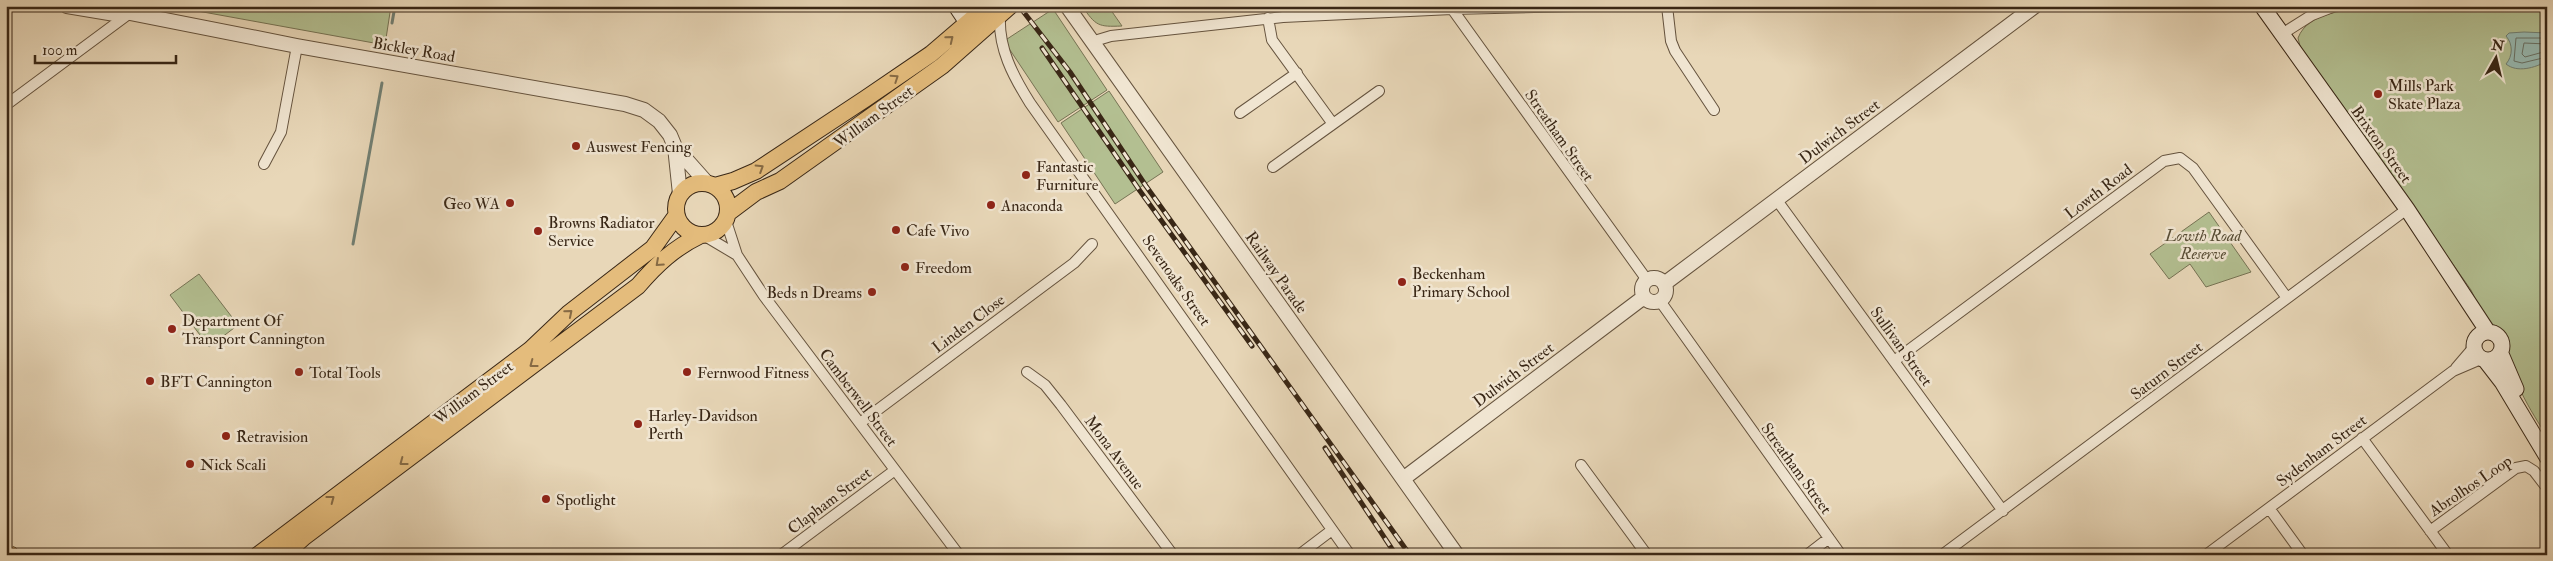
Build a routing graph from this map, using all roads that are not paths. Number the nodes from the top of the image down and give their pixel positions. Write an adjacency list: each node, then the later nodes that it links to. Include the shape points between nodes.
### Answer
1 (66, 6): 10 (street, Bickley Road)
2 (114, 6): 14 (street, Bickley Road)
3 (956, 6): 17 (main road)
4 (1283, 6): 15 (street)
5 (1577, 6): 12 (street)
6 (1667, 6): 24 (street, via 1673,46)
7 (2035, 6): 32 (street, Dulwich Street)
8 (2262, 6): 18 (main road, Brixton Street)
9 (2335, 6): 18 (street, via 2312,15)
10 (90, 8): 14 (street, Bickley Road, via 115,14)
11 (1067, 8): 19 (street, Railway Parade)
12 (1451, 8): 15 (street); 39 (street, Streatham Street)
13 (991, 9): 17 (main road, William Street); 60 (street, Sevenoaks Street, via 1012,73 1030,103)
14 (130, 12): 20 (street, Bickley Road); 23 (street)
15 (1283, 17): 16 (street)
16 (1268, 18): 19 (street, via 1110,36); 21 (street, via 1272,40)
17 (978, 28): 30 (main road, William Street, one-way to 17, via 733,181 756,171 923,59); 35 (main road, William Street, via 942,66 780,181 745,199)
18 (2282, 34): 33 (main road, Brixton Street)
19 (1091, 42): 56 (street, Railway Parade)
20 (297, 46): 27 (street, Bickley Road, via 625,104 644,110 659,121 670,134); 28 (street, via 281,132)
21 (1297, 74): 25 (street); 26 (street)
22 (1379, 91): 26 (street)
23 (6, 105)
24 (1714, 110)
25 (1240, 113)
26 (1333, 124): 29 (street)
27 (675, 147): 30 (street, Bickley Road); 31 (street, Bickley Road)
28 (264, 164)
29 (1273, 167)
30 (711, 185): 31 (main road, via 690,185); 35 (main road, via 726,199)
31 (680, 194): 34 (main road, via 675,205)
32 (1776, 199): 40 (street, Dulwich Street); 48 (street, Sullivan Street)
33 (2408, 209): 42 (street, Saturn Street); 44 (main road, Brixton Street)
34 (676, 216): 36 (main road, via 683,228); 63 (main road, William Street, one-way to 34, via 530,350 569,313 653,248)
35 (727, 217): 36 (main road, via 714,233); 38 (street, Camberwell Street)
36 (702, 236): 38 (street, Camberwell Street); 64 (main road, William Street, one-way to 64, via 679,246 638,286)
37 (1092, 244): 50 (street, Linden Close, via 1074,263)
38 (737, 255): 50 (street, Camberwell Street)
39 (1647, 280): 40 (street, via 1654,278); 41 (street, via 1642,287)
40 (1664, 284): 43 (street, via 1666,292)
41 (1644, 297): 43 (street); 56 (street, Dulwich Street)
42 (2287, 298): 48 (street, Lowth Road, via 2193,168 2180,158 2164,161); 59 (street, Saturn Street)
43 (1660, 301): 62 (street, Streatham Street)
44 (2469, 304): 45 (main road, Brixton Street); 46 (main road, Brixton Street)
45 (2488, 332): 46 (main road, via 2480,335); 47 (main road, Brixton Street, via 2500,338)
46 (2478, 352): 47 (main road, via 2494,360); 51 (street, Sydenham Street); 53 (main road, via 2502,382)
47 (2501, 354): 52 (main road, Brixton Street)
48 (1894, 361): 59 (street, Sullivan Street)
49 (1027, 372): 67 (street, Mona Avenue, via 1045,385 1062,405)
50 (860, 423): 55 (street, Camberwell Street)
51 (2362, 438): 58 (street, Sydenham Street); 61 (street, Abrolhos Loop)
52 (2547, 444)
53 (2547, 457)
54 (1581, 464): 71 (street)
55 (895, 470): 65 (street, Clapham Street); 66 (street, Camberwell Street)
56 (1403, 479): 70 (street, Railway Parade)
57 (2547, 488): 61 (street, Abrolhos Loop, via 2530,468 2516,468)
58 (2269, 508): 75 (street, Sydenham Street); 76 (street)
59 (2003, 511): 74 (street, Saturn Street)
60 (1332, 530): 68 (street); 69 (street, Sevenoaks Street)
61 (2430, 531): 77 (street, Abrolhos Loop)
62 (1829, 538): 72 (street); 73 (street, Streatham Street)
63 (258, 555)
64 (284, 555)
65 (780, 555)
66 (959, 555)
67 (1173, 555)
68 (1299, 555)
69 (1350, 555)
70 (1456, 555)
71 (1647, 555)
72 (1807, 555)
73 (1841, 555)
74 (1942, 555)
75 (2206, 555)
76 (2303, 555)
77 (2448, 555)

